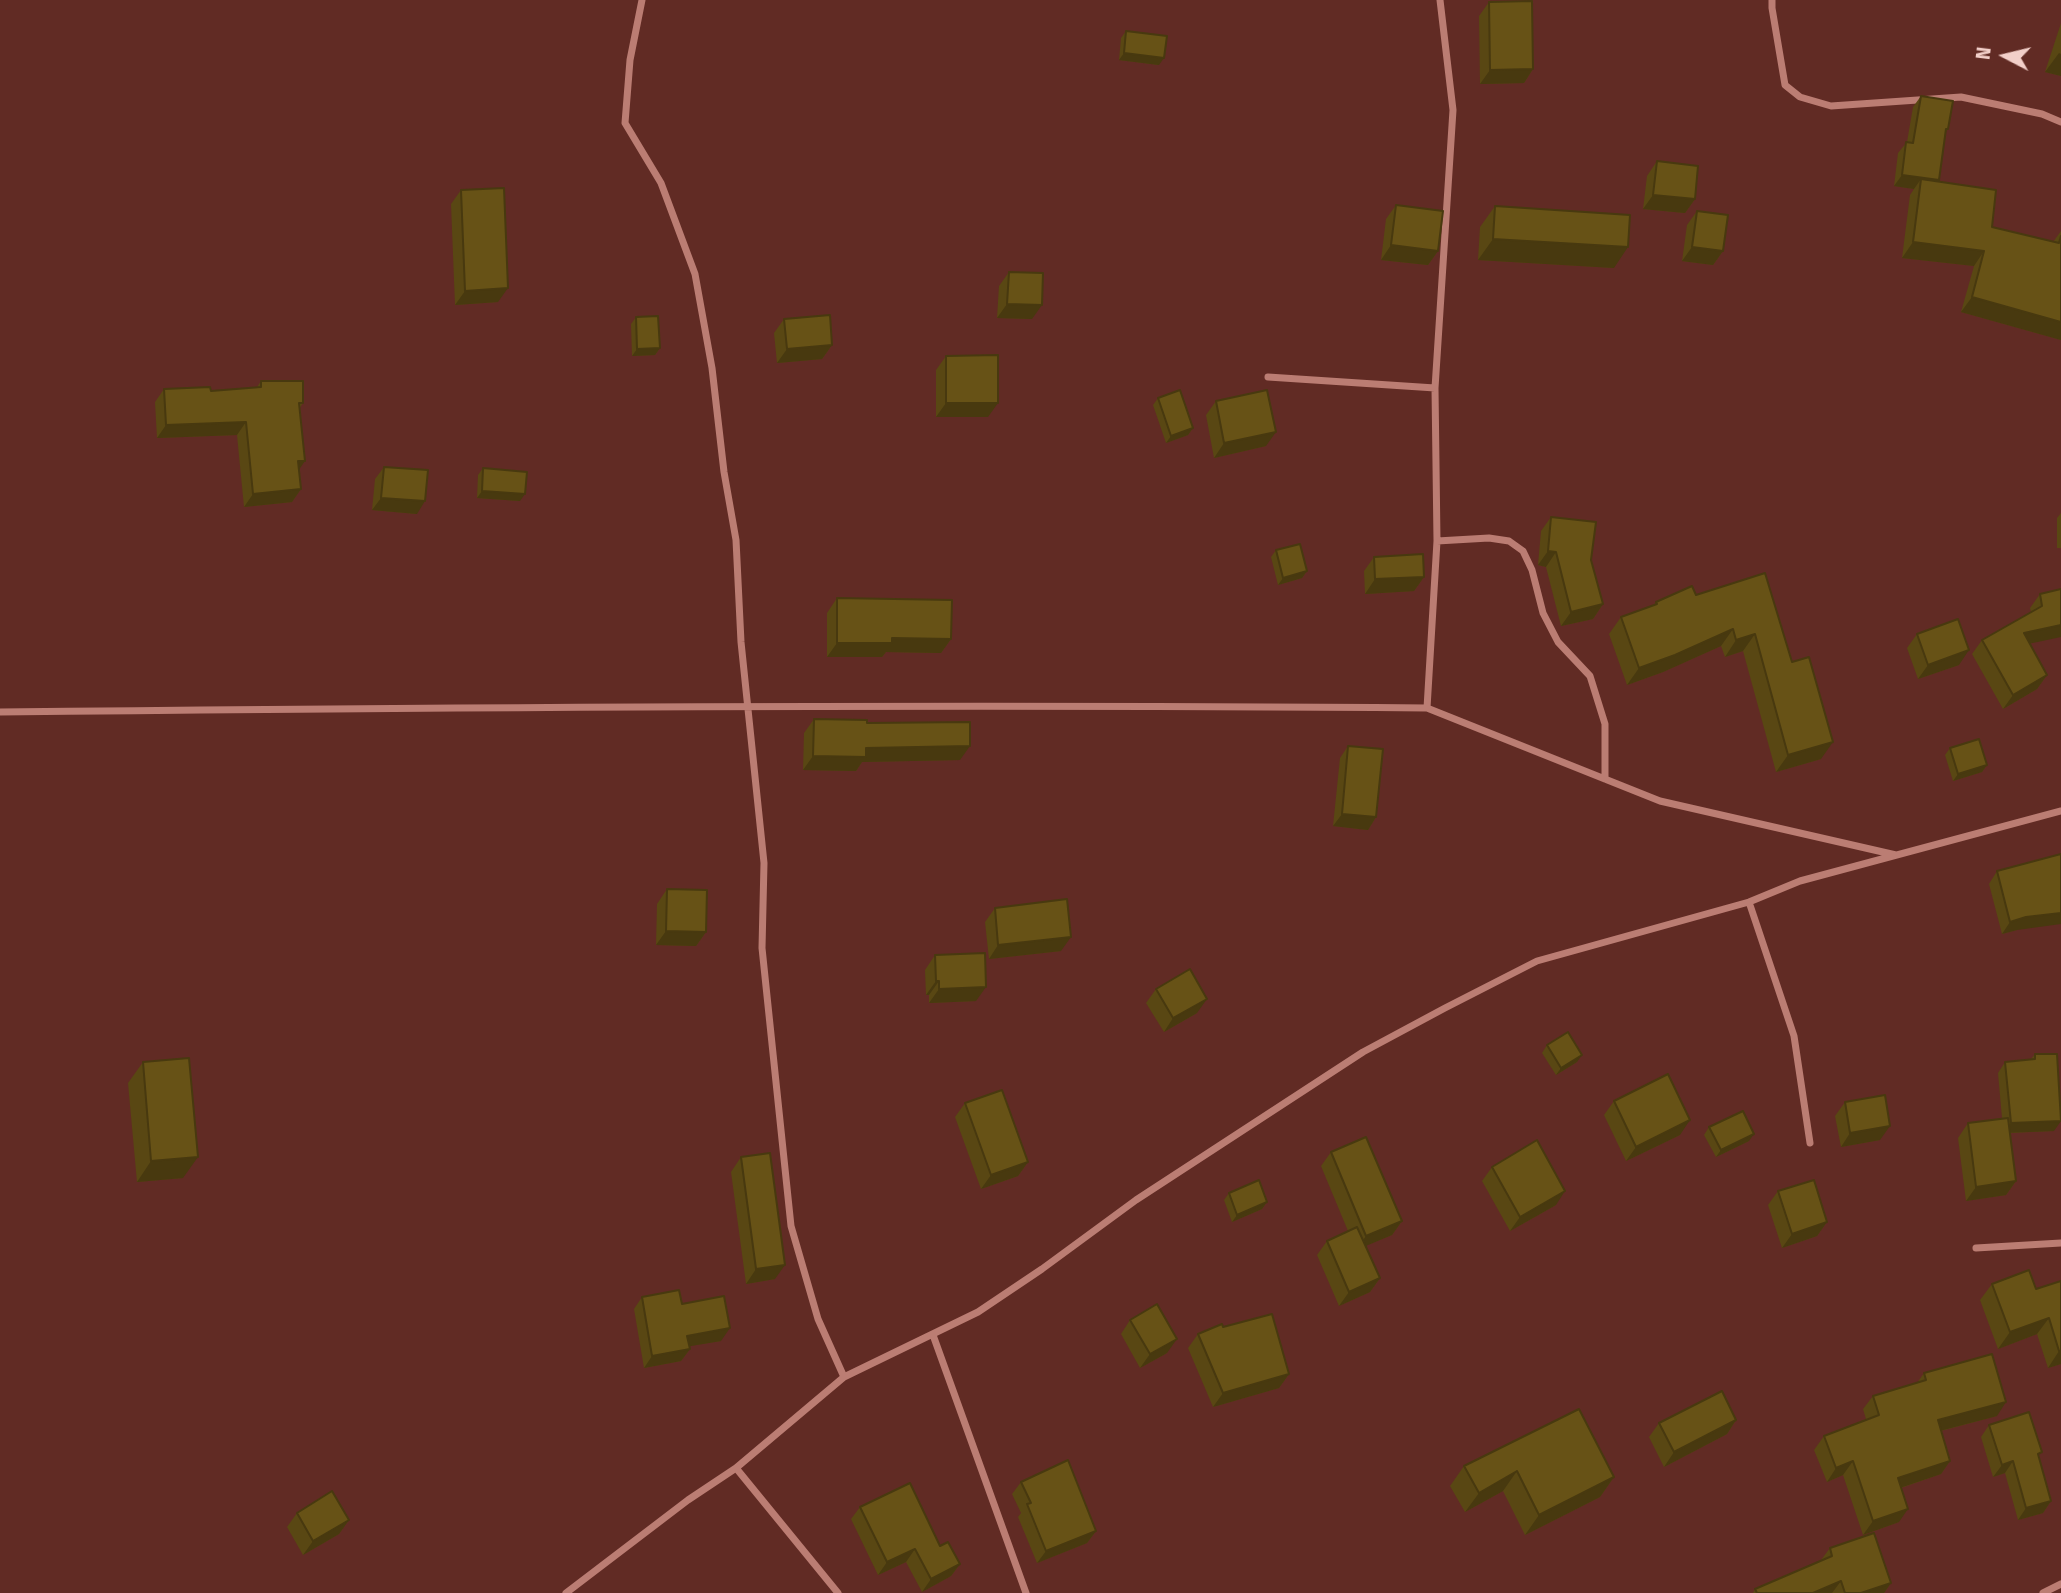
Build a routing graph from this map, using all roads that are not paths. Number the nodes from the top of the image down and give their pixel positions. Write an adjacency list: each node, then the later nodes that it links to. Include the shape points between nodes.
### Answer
1 (642, 0): 8 (street, via 630,61 625,123 661,183 695,274 736,540)
2 (1440, 0): 6 (street, via 1453,110)
3 (1772, 0): 4 (street, via 1785,85 1800,97 1831,106 1961,97)
4 (2061, 122)
5 (1268, 377): 6 (street)
6 (1434, 388): 7 (street)
7 (1437, 541): 9 (street); 11 (street, via 1489,537 1509,541 1523,551 1543,613 1558,642 1590,676 1605,724)
8 (749, 705): 9 (street); 10 (street); 19 (street, via 764,863 763,961 791,1226 818,1319)
9 (1427, 708): 11 (street)
10 (0, 712)
11 (1605, 779): 13 (street, via 1660,800)
12 (2061, 811): 13 (street)
13 (1899, 855): 14 (street, via 1800,881)
14 (1749, 902): 15 (street, via 1794,1036); 18 (street, via 1537,961 1445,1008 1363,1052 1136,1200 978,1312)
15 (1810, 1143)
16 (2061, 1242): 17 (street)
17 (1976, 1248)
18 (933, 1335): 19 (street); 24 (street)
19 (844, 1377): 20 (street)
20 (736, 1468): 22 (street); 23 (street)
21 (2061, 1584): 25 (street)
22 (566, 1593)
23 (838, 1593)
24 (1026, 1593)
25 (2043, 1593)

